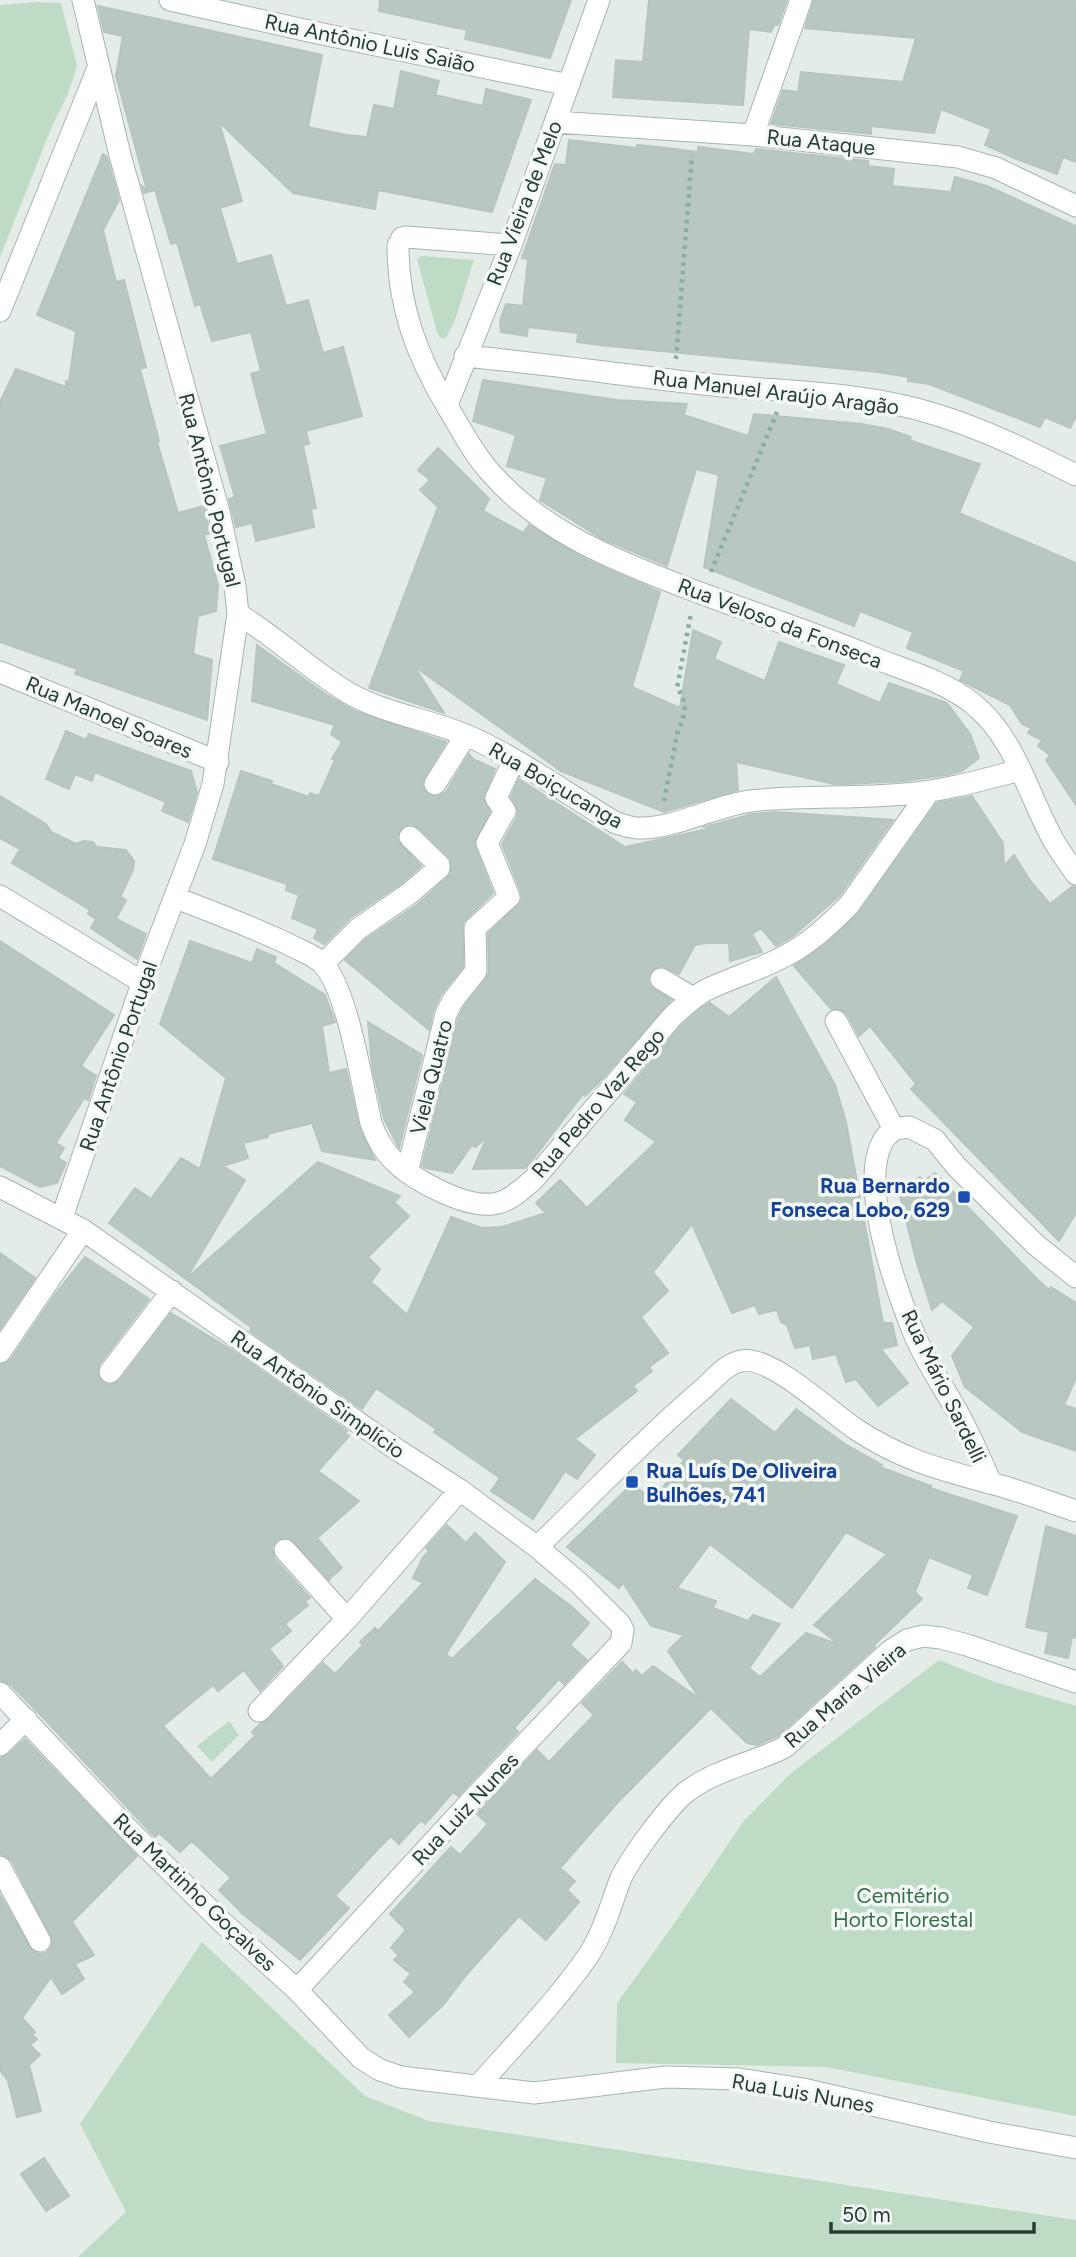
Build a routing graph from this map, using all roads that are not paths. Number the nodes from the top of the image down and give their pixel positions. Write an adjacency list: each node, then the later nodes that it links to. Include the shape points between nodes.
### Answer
1 (83, 0): 5 (street, Rua Antônio Portugal)
2 (170, 0): 6 (street, Rua Antônio Luis Saião)
3 (599, 0): 6 (street, Rua Vieira de Melo)
4 (801, 0): 8 (street)
5 (98, 68): 11 (street); 15 (street, Rua Antônio Portugal, via 219,512)
6 (569, 85): 7 (street, Rua Vieira de Melo)
7 (555, 122): 8 (street, Rua Ataque); 10 (street, Rua Vieira de Melo)
8 (753, 135): 9 (street, Rua Ataque, via 958,157 996,168)
9 (1076, 206)
10 (511, 245): 12 (street, Rua Vieira de Melo); 13 (street, Rua Veloso da Fonseca, via 406,237 399,242 404,305 414,340)
11 (0, 311)
12 (465, 356): 13 (street, Rua Vieira de Melo); 14 (street, Rua Manuel Araújo Aragão, via 855,398 934,414 994,435)
13 (447, 405): 20 (street, Rua Veloso da Fonseca, via 489,472 550,526 597,552 952,691 985,715)
14 (1076, 473)
15 (238, 614): 17 (street, Rua Boiçucanga, via 363,701); 19 (street, Rua Antônio Portugal)
16 (0, 672): 19 (street, Rua Manoel Soares)
17 (466, 735): 18 (street, Rua Boiçucanga); 21 (street)
18 (514, 760): 22 (street, Rua Boiçucanga, via 616,823 629,836 640,829 746,802); 33 (street, Viela Quatro, via 496,798 505,811 487,843 509,897 475,928 476,971 446,1014)
19 (218, 762): 26 (street, Rua Antônio Portugal)
20 (1020, 770): 22 (street, Rua Boiçucanga); 24 (street, Rua Veloso da Fonseca, via 1051,836)
21 (435, 783)
22 (929, 792): 30 (street, Rua Pedro Vaz Rego, via 849,905 819,934 782,958)
23 (410, 837): 27 (street, via 439,865 358,929)
24 (1076, 874)
25 (0, 896): 29 (street)
26 (176, 898): 27 (street, via 253,928); 29 (street, Rua Antônio Portugal)
27 (323, 964): 33 (street, Rua Pedro Vaz Rego, via 341,1000 370,1123 378,1141)
28 (661, 979): 30 (street)
29 (142, 982): 35 (street, Rua Antônio Portugal)
30 (693, 998): 33 (street, Rua Pedro Vaz Rego, via 534,1179 509,1198 492,1204 474,1202)
31 (836, 1021): 32 (street)
32 (894, 1129): 37 (street, via 909,1127 935,1140 1036,1245); 41 (street, Rua Mário Sardelli, via 883,1139 874,1177 880,1224 916,1338)
33 (407, 1172)
34 (0, 1187): 35 (street, Rua Antônio Simplício)
35 (62, 1217): 36 (street, Rua Antônio Simplício)
36 (83, 1230): 38 (street, Rua Antônio Simplício); 39 (street)
37 (1076, 1277)
38 (172, 1291): 40 (street); 42 (street, Rua Antônio Simplício)
39 (0, 1352)
40 (110, 1372)
41 (991, 1483): 43 (street); 44 (street, via 892,1452 769,1366 757,1360 738,1361 691,1399)
42 (460, 1490): 44 (street, Rua Antônio Simplício); 46 (street)
43 (1076, 1511)
44 (537, 1547): 47 (street, Rua Antônio Simplício)
45 (285, 1550): 46 (street)
46 (347, 1619): 50 (street)
47 (620, 1623): 55 (street, Rua Luiz Nunes, via 621,1643)
48 (1076, 1682): 57 (street, Rua Maria Vieira, via 941,1638 907,1640 890,1651 785,1746 723,1771 683,1795 630,1860 589,1954)
49 (0, 1693): 51 (street, Rua Martinho Goçalves)
50 (259, 1711)
51 (26, 1719): 52 (street); 55 (street, Rua Martinho Goçalves, via 221,1921)
52 (0, 1745)
53 (0, 1867): 54 (street)
54 (40, 1941)
55 (297, 1990): 56 (street, Rua Martinho Goçalves, via 361,2058)
56 (401, 2077): 57 (street, Rua Luis Nunes)
57 (478, 2086): 58 (street, Rua Luis Nunes, via 534,2093 666,2077 739,2079)
58 (1076, 2148)

